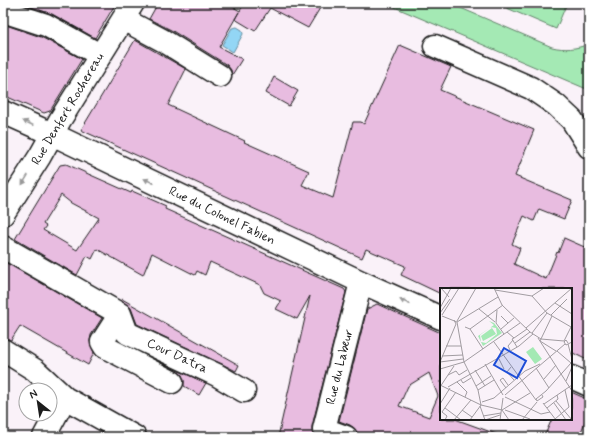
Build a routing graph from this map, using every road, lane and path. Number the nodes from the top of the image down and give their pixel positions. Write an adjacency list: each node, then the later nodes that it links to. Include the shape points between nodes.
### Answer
1 (3, 11): 4 (street, via 46,25)
2 (128, 11): 4 (street, Rue Denfert Rochereau); 5 (street, via 164,41)
3 (435, 46): 8 (street, via 531,88 572,120)
4 (100, 55): 7 (street, Rue Denfert Rochereau)
5 (220, 76)
6 (3, 112): 7 (street, Rue du Colonel Fabien, one-way to 6)
7 (52, 134): 9 (street, Rue Denfert Rochereau, one-way to 9); 11 (street, Rue du Colonel Fabien, one-way to 7)
8 (589, 147)
9 (3, 214)
10 (3, 247): 12 (street)
11 (361, 282): 13 (street, Rue du Colonel Fabien, one-way to 11); 22 (street, Rue du Labeur, via 324,429)
12 (120, 314): 16 (street, Cour Datra, via 102,342 105,347); 18 (street, Cour Datra, via 127,333 218,375)
13 (440, 318)
14 (3, 350): 19 (street, via 35,370)
15 (572, 377): 17 (street)
16 (172, 382)
17 (589, 385)
18 (244, 391)
19 (65, 398): 20 (street); 21 (street)
20 (44, 437)
21 (135, 437)
22 (346, 437)

